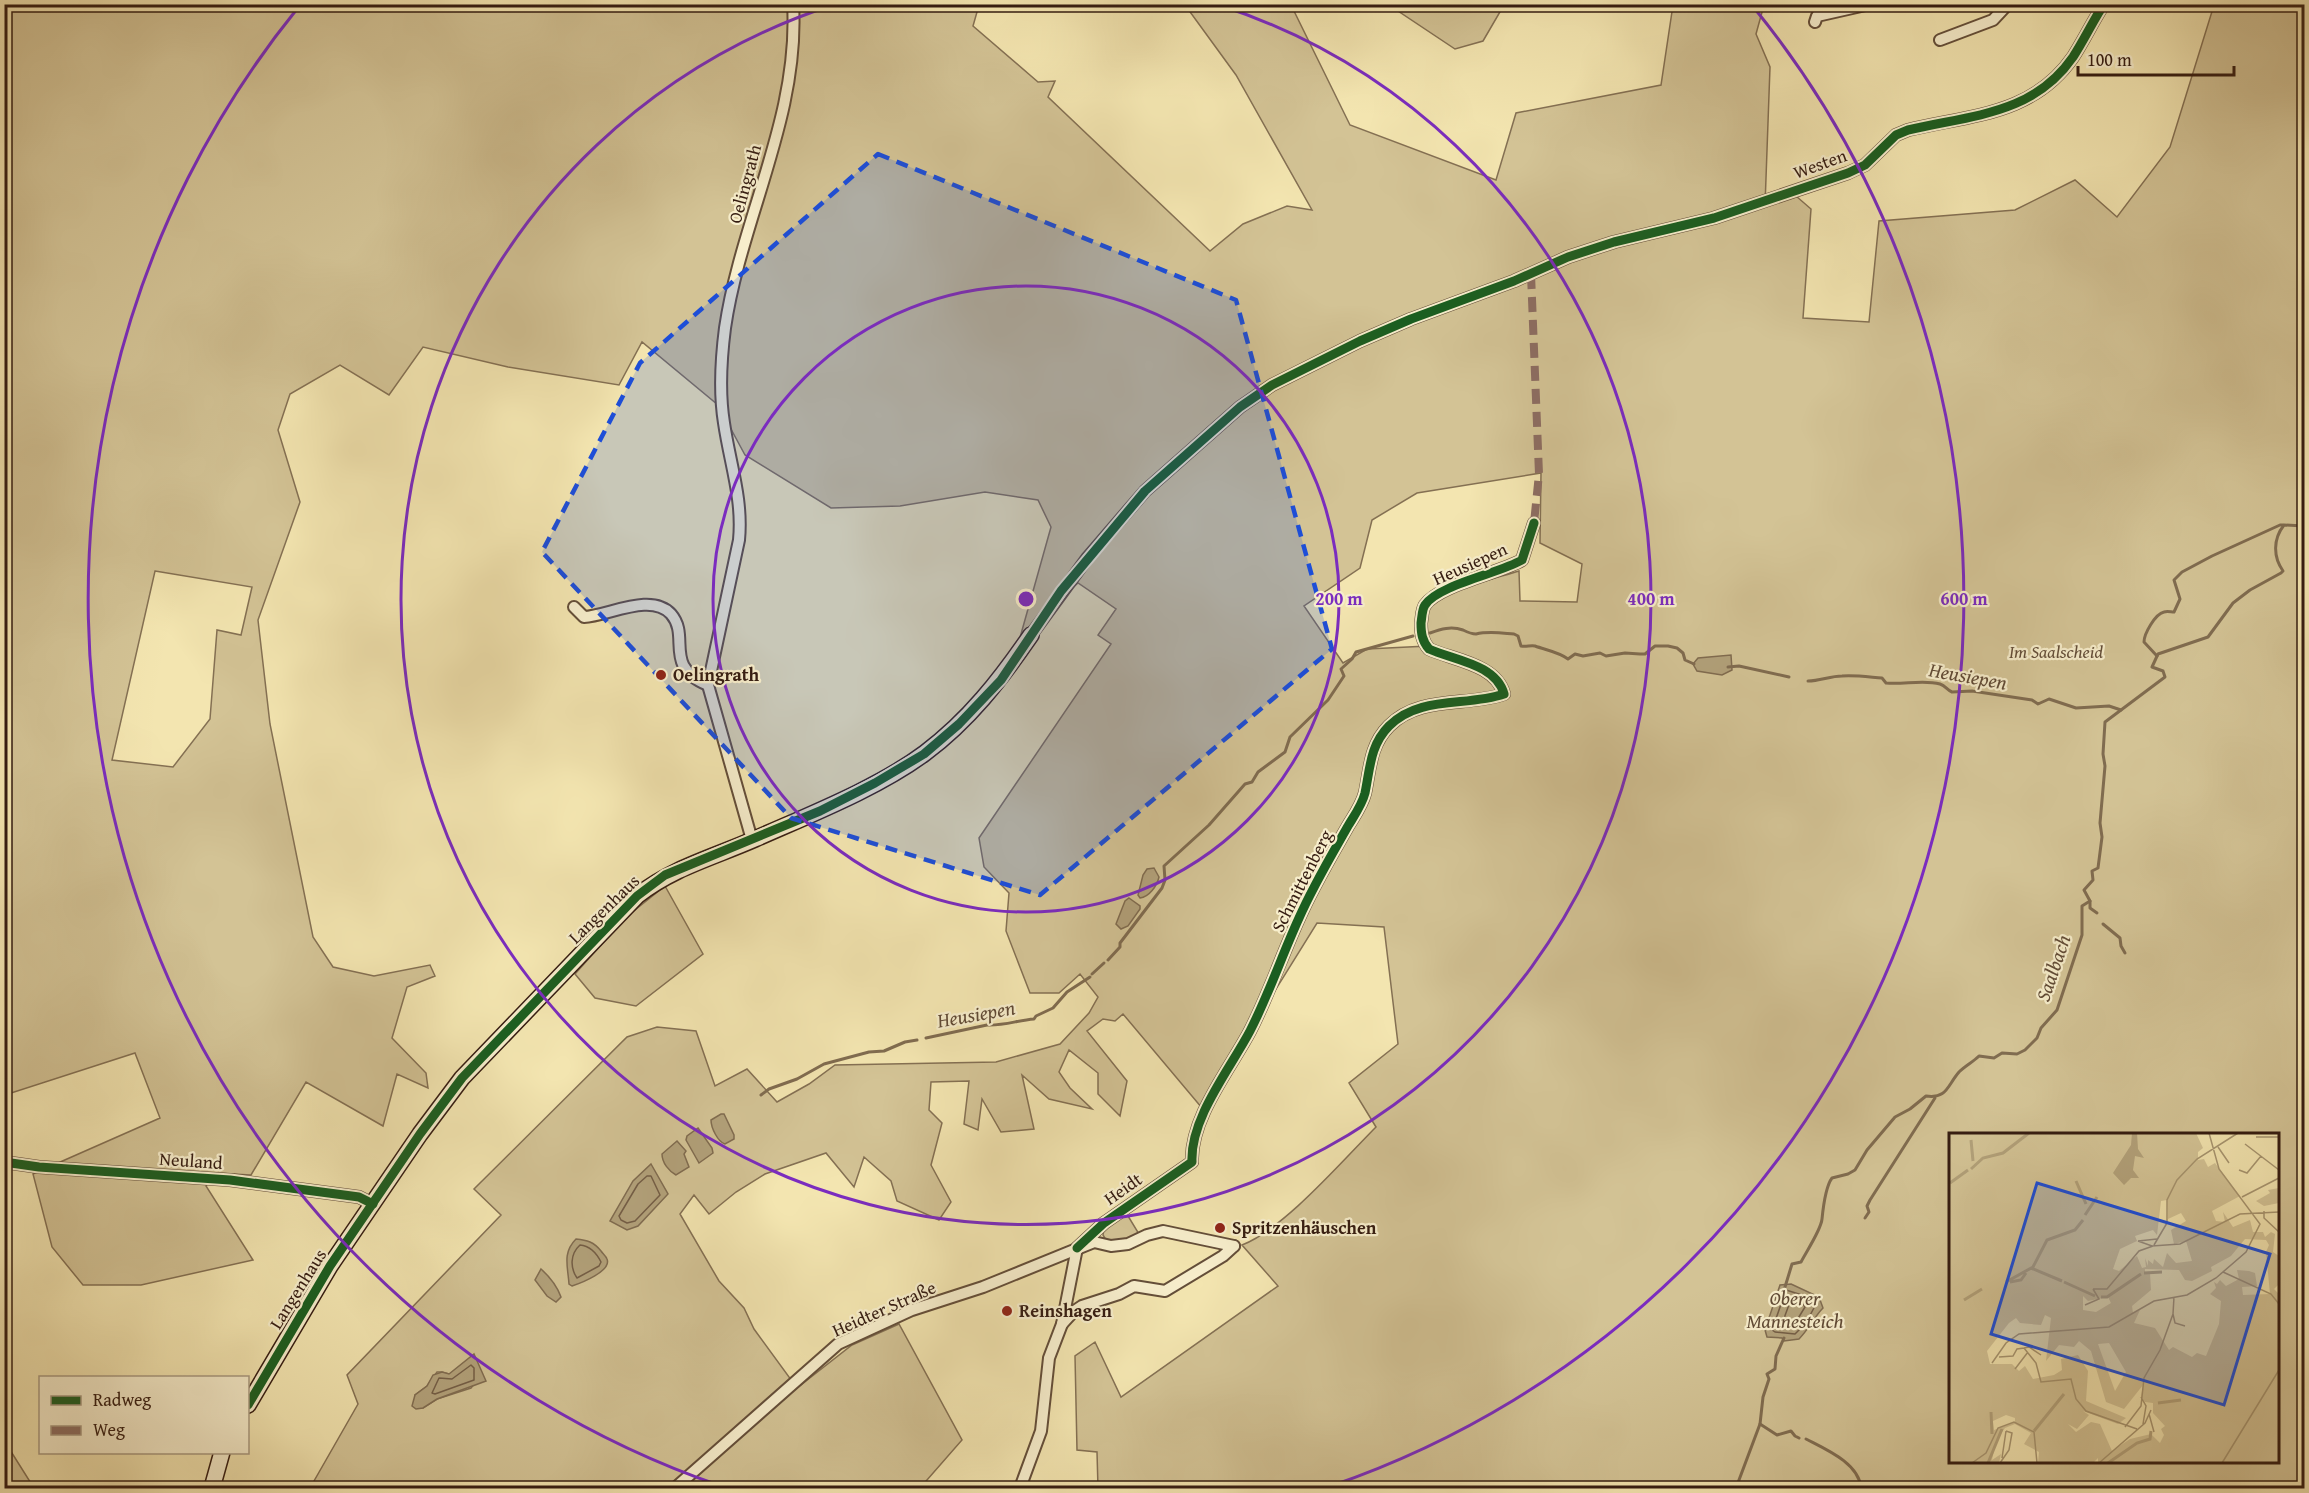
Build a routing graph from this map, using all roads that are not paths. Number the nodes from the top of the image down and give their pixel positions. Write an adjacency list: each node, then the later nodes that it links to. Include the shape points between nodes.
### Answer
1 (793, 4): 11 (street, Oelingrath, via 789,81 726,326 722,402 741,516)
2 (1870, 4): 5 (street, via 1817,16)
3 (2008, 4): 6 (street, via 1993,20)
4 (2104, 4): 8 (street, Westen, via 2059,73 2041,90 2012,107 1908,130 1896,135 1865,165 1848,173 1714,218 1584,251 1411,319 1295,372 1259,393 1145,491)
5 (1815, 22)
6 (1940, 40)
7 (1534, 523): 12 (street, Heusiepen, via 1522,560 1443,591 1427,602 1421,622 1421,636 1428,649 1492,675 1500,682)
8 (1088, 557): 10 (street, Langenhaus)
9 (574, 607): 11 (street, via 584,617 642,606 664,610 675,621 682,664 695,680)
10 (1030, 635): 13 (street, Langenhaus, via 1001,680 924,754 830,806)
11 (708, 685): 13 (street, Oelingrath)
12 (1504, 694): 15 (street, Schmittenberg, via 1420,707 1402,715 1383,732 1369,762 1363,800 1299,917 1250,1030 1204,1115 1196,1132)
13 (752, 840): 16 (street, Langenhaus, via 665,875 637,896 462,1078)
14 (4, 1162): 16 (street, Neuland, via 230,1180 359,1197)
15 (1192, 1162): 17 (street, Heidt, via 1104,1222)
16 (373, 1204): 19 (street, Langenhaus, via 315,1290)
17 (1077, 1248): 18 (street); 18 (street, via 1094,1242 1128,1244 1164,1231 1234,1246 1165,1291 1134,1286 1082,1306); 22 (street, Heidter Straße, via 983,1287 912,1310 838,1344)
18 (1062, 1324): 23 (street, via 1049,1358 1041,1431)
19 (249, 1403)
20 (221, 1454): 21 (street)
21 (212, 1488)
22 (675, 1488)
23 (1020, 1488)

